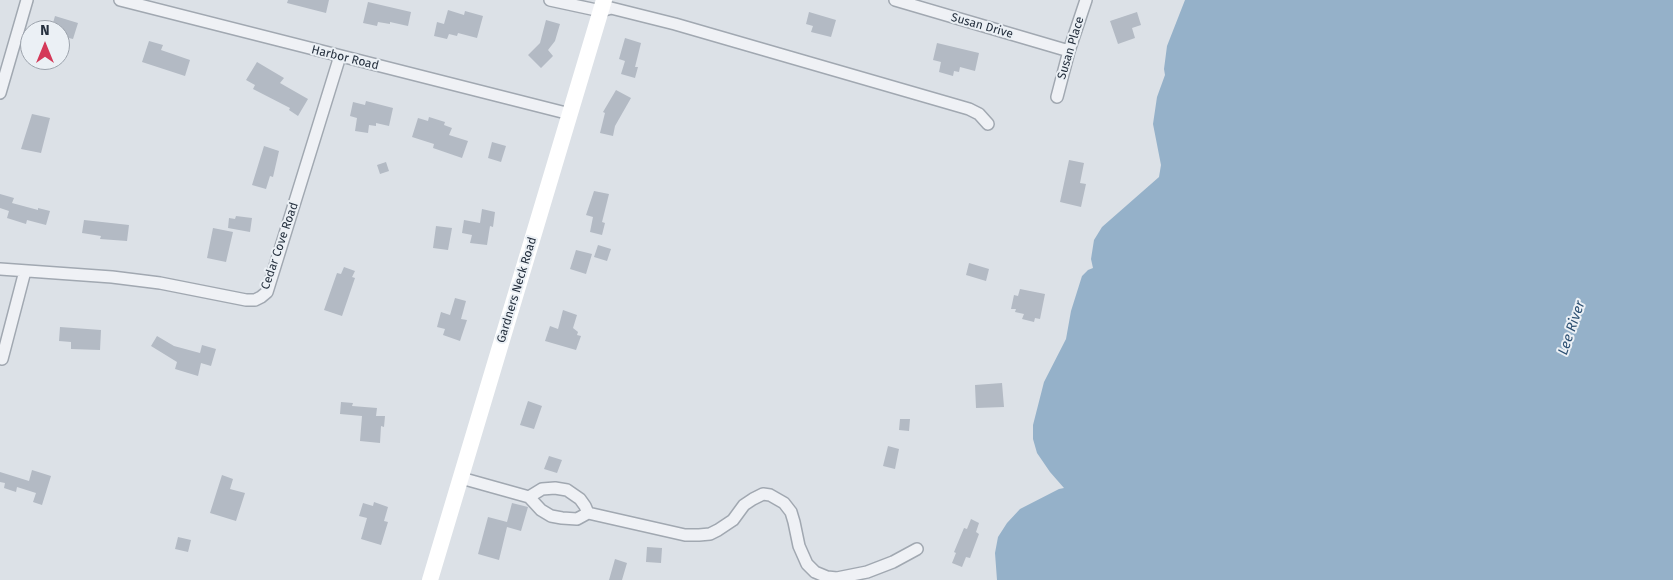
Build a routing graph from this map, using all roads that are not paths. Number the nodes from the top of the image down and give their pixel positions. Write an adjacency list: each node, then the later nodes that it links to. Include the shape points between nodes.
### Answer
1 (27, 0): 9 (street)
2 (120, 0): 8 (street, Harbor Road)
3 (550, 0): 6 (street)
4 (895, 0): 7 (street, Susan Drive)
5 (1086, 0): 7 (street, Susan Place)
6 (603, 5): 11 (street, Gardners Neck Road); 12 (street, via 969,109)
7 (1069, 51): 10 (street, Susan Place)
8 (340, 56): 11 (street, Harbor Road); 14 (street, Cedar Cove Road, via 267,292 261,297 246,300 112,277)
9 (0, 93)
10 (1057, 97)
11 (570, 114): 16 (street, Gardners Neck Road)
12 (988, 124)
13 (0, 269): 14 (street, Cedar Cove Road)
14 (25, 271): 15 (street)
15 (2, 358)
16 (461, 478): 17 (street); 20 (street, Gardners Neck Road)
17 (529, 497): 18 (street, via 551,516 577,519); 18 (street, via 542,489 567,490 580,499)
18 (588, 513): 19 (street, via 685,534 710,534 733,520 753,499 763,494 770,495 784,503 791,512 807,564 827,577 854,576 894,562)
19 (917, 548)
20 (430, 580)

